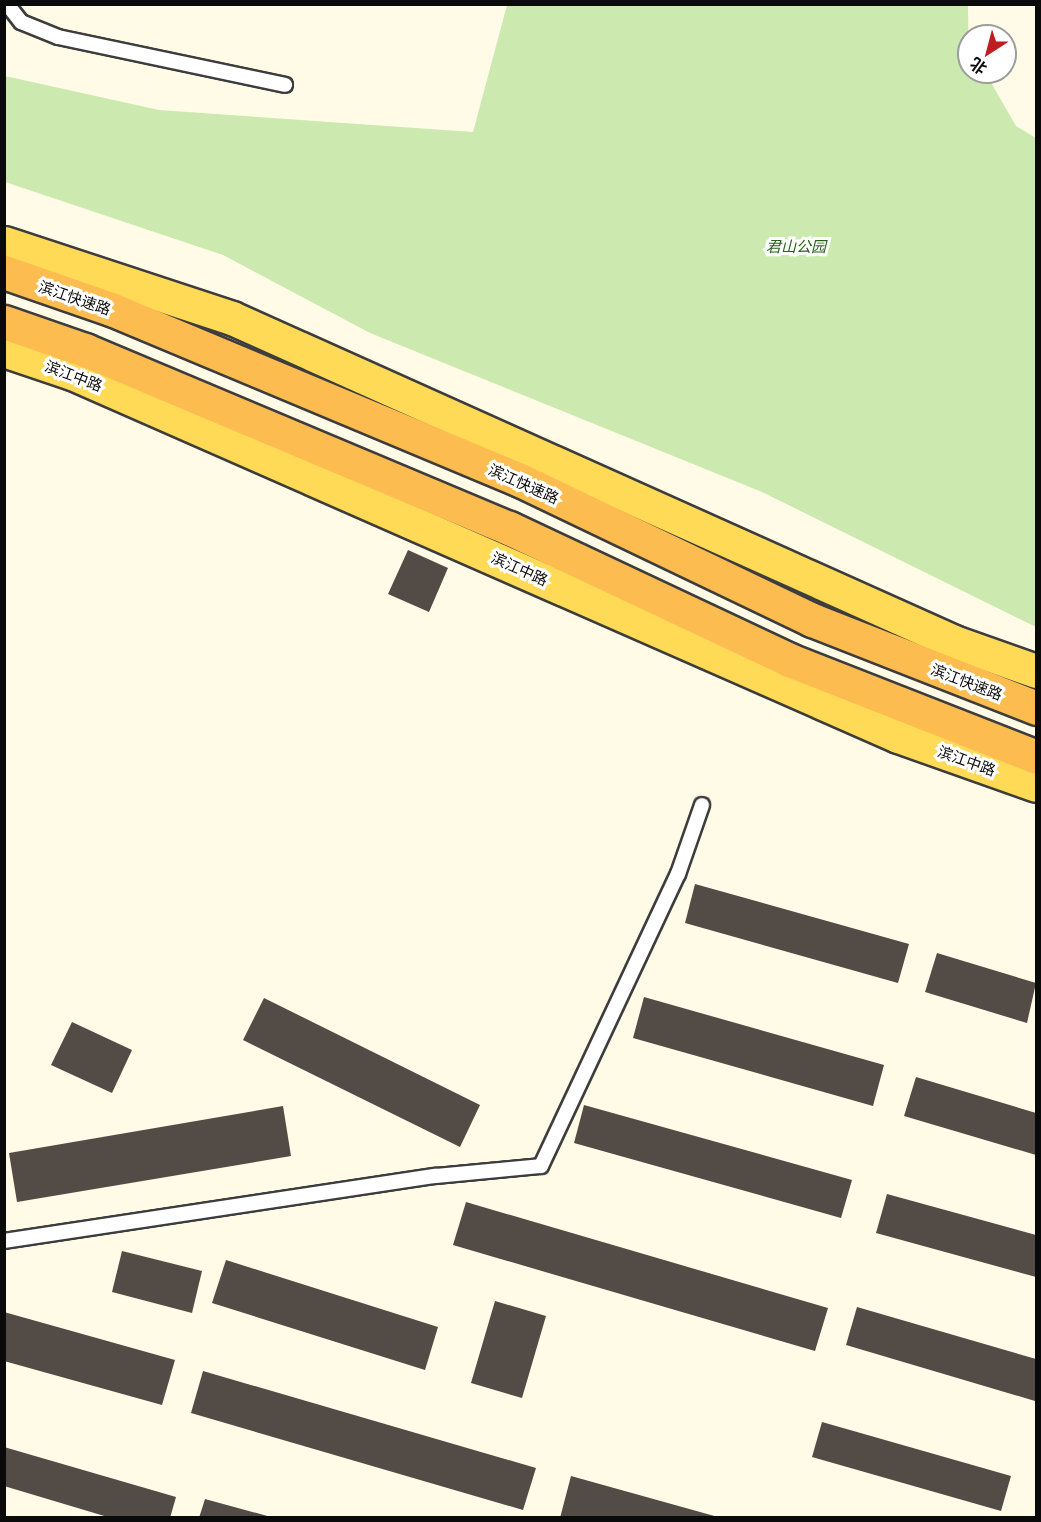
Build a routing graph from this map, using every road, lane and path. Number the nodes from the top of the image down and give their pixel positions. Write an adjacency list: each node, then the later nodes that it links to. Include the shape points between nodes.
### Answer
1 (7, 4): 2 (lane, via 21,22 58,37)
2 (285, 85)
3 (4, 243): 7 (main road, via 232,318 954,642)
4 (4, 272): 8 (highway, 滨江快速路, via 111,309 520,480 812,620)
5 (4, 322): 9 (highway, via 85,350 509,528 789,660)
6 (4, 350): 10 (main road, 滨江中路, via 72,373 898,736)
7 (1036, 671)
8 (1036, 708)
9 (1036, 757)
10 (1036, 785)
11 (702, 805): 12 (lane, via 678,873 541,1166 435,1176)
12 (4, 1241)

